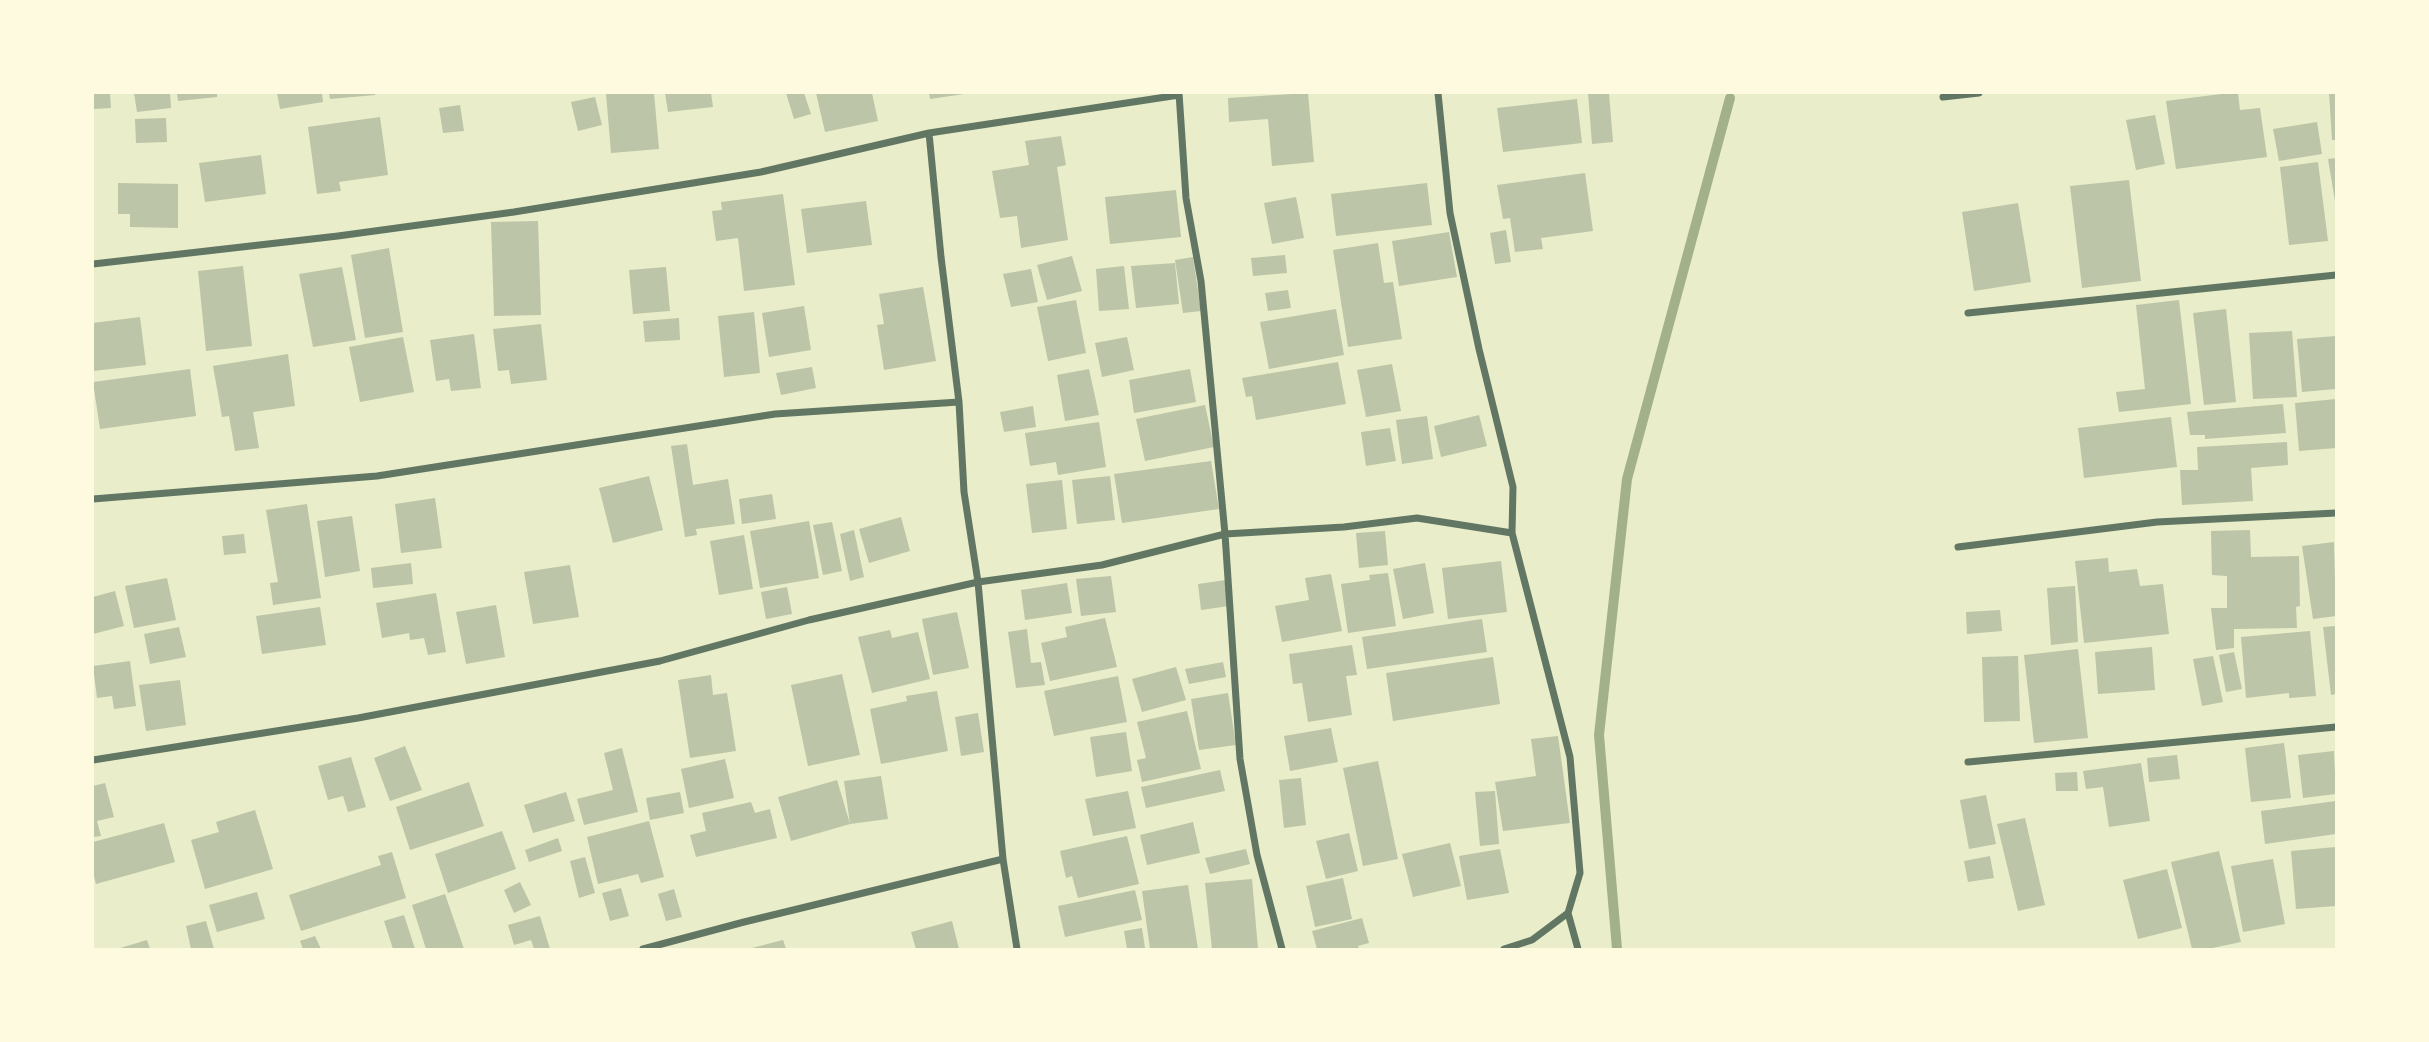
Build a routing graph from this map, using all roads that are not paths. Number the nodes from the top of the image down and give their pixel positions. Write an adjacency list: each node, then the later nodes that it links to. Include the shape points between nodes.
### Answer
1 (1438, 93): 12 (street, via 1450,213 1513,486)
2 (1979, 93): 4 (street)
3 (1179, 94): 5 (street); 13 (street, via 1186,198 1201,281)
4 (1943, 97)
5 (929, 133): 6 (street, via 761,172 528,210); 9 (street)
6 (93, 264)
7 (2336, 275): 8 (street)
8 (1968, 313)
9 (959, 402): 10 (street, via 775,414 377,476); 15 (street, via 964,492)
10 (93, 499)
11 (2336, 513): 14 (street, via 2157,522)
12 (1512, 533): 13 (street, via 1416,518); 20 (street, via 1570,757 1580,873)
13 (1225, 534): 15 (street, via 1102,565); 23 (street, via 1240,759 1257,855)
14 (1958, 547)
15 (978, 582): 17 (street, via 660,660 358,718); 19 (street)
16 (2336, 727): 18 (street)
17 (93, 760)
18 (1968, 762)
19 (1003, 859): 21 (street); 22 (street)
20 (1568, 913): 24 (street, via 1532,940); 25 (street)
21 (643, 949)
22 (1017, 949)
23 (1282, 949)
24 (1504, 949)
25 (1578, 949)

